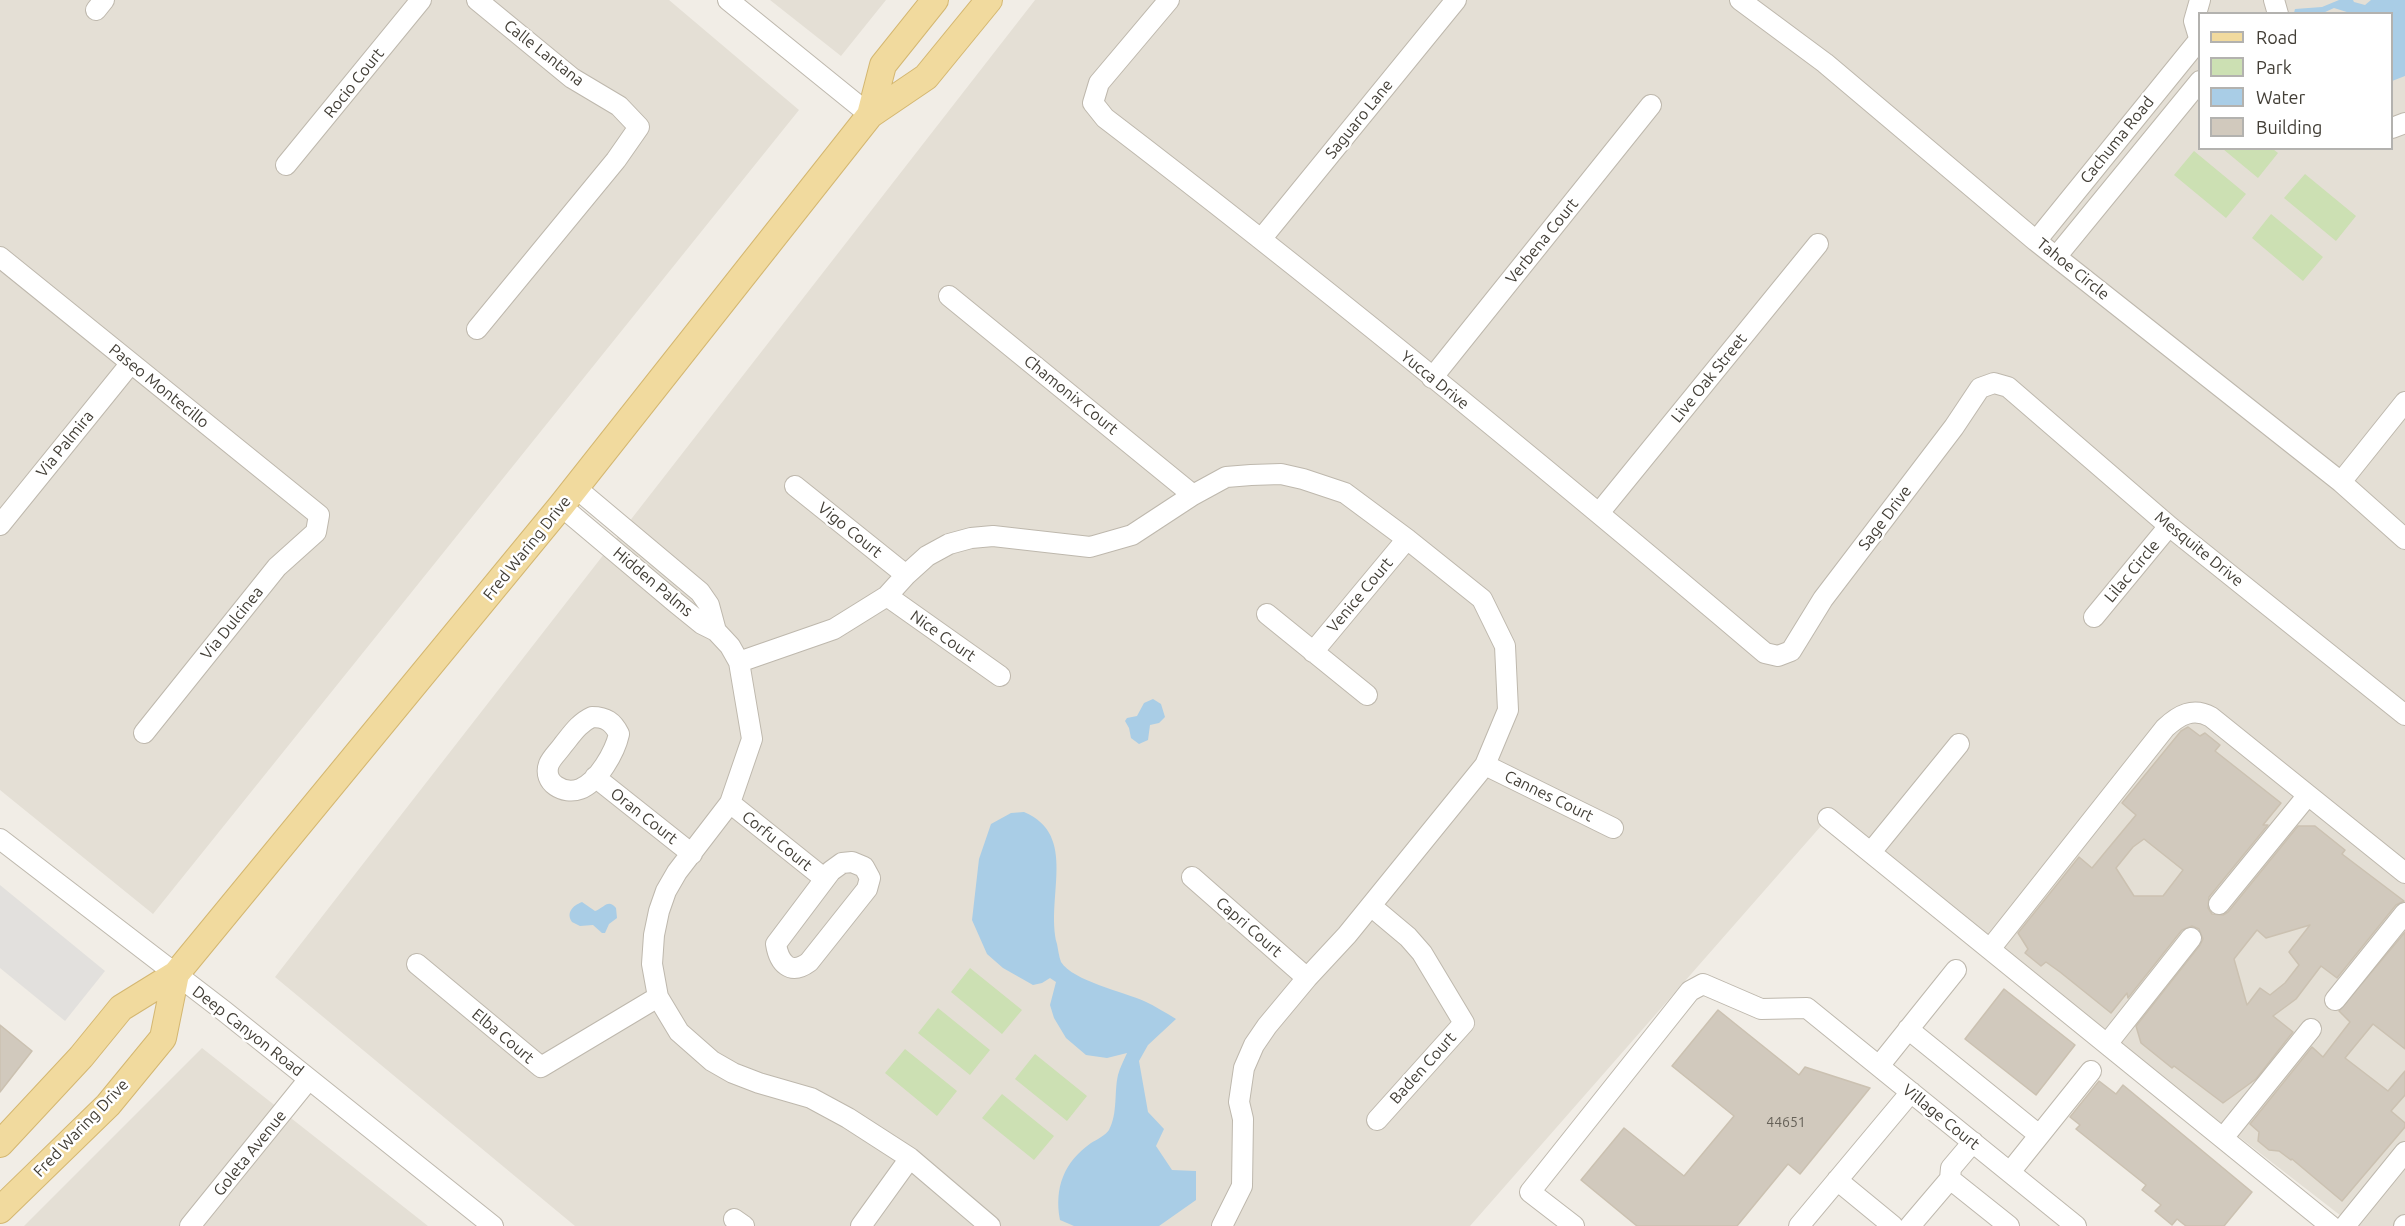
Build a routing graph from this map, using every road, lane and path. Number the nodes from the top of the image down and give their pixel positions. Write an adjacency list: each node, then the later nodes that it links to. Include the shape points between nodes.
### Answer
1 (421, 0): 15 (street, Rocio Court)
2 (477, 0): 22 (street, Calle Lantana, via 572,78 619,106 639,127)
3 (935, 0): 14 (main road, Fred Waring Drive, via 883,65)
4 (989, 0): 14 (main road, Fred Waring Drive, via 926,77)
5 (1169, 0): 16 (street, Yucca Drive, via 1099,83 1093,103 1105,118)
6 (1456, 0): 16 (street, Saguaro Lane)
7 (1740, 0): 17 (street, Tahoe Circle, via 1825,63)
8 (2200, 0): 10 (street, via 2194,21)
9 (739, 3): 14 (street)
10 (2198, 36)
11 (2198, 41): 17 (street, Cachuma Road)
12 (2198, 82): 20 (street, Cachuma Road)
13 (1652, 105): 24 (street, Verbena Court)
14 (870, 115): 30 (main road, Fred Waring Drive)
15 (286, 165)
16 (1262, 238): 24 (street, Yucca Drive)
17 (2036, 241): 20 (street, Tahoe Circle)
18 (1818, 244): 31 (street, Live Oak Street)
19 (0, 257): 23 (street, Paseo Montecillo)
20 (2056, 257): 27 (street, Tahoe Circle)
21 (949, 296): 29 (street, Chamonix Court)
22 (477, 329)
23 (131, 363): 32 (street, Paseo Montecillo); 33 (street, Via Palmira)
24 (1432, 378): 31 (street, Yucca Drive)
25 (1994, 383): 34 (street, Mesquite Drive, via 2008,387); 45 (street, Sage Drive, via 1980,388 1954,428 1823,599 1791,651)
26 (2405, 402): 27 (street)
27 (2341, 482): 36 (street, Tahoe Circle)
28 (795, 486): 38 (street, Vigo Court)
29 (1193, 495): 35 (street, via 1226,477 1281,474 1345,493); 38 (street, via 1132,535 1090,547 993,536 971,538 927,556)
30 (568, 497): 37 (street); 39 (street, Hidden Palms); 71 (main road, Fred Waring Drive)
31 (1599, 513): 45 (street, Yucca Drive, via 1765,653)
32 (319, 515): 50 (street, Via Dulcinea, via 315,532 277,567)
33 (0, 525)
34 (2169, 526): 42 (street, Lilac Circle); 49 (street, Mesquite Drive)
35 (1407, 538): 44 (street, Venice Court); 52 (street, via 1482,599 1505,646 1508,710)
36 (2405, 539)
37 (676, 571): 39 (street); 43 (street, via 705,598)
38 (906, 575): 40 (street)
39 (661, 590): 43 (street, Hidden Palms)
40 (887, 596): 46 (street, via 834,629); 47 (street, Nice Court)
41 (1267, 614): 44 (street)
42 (2094, 617)
43 (716, 631): 46 (street, Hidden Palms)
44 (1313, 652): 48 (street)
45 (1778, 656)
46 (740, 662): 55 (street, via 752,739)
47 (1000, 676)
48 (1367, 696)
49 (2405, 715)
50 (144, 733)
51 (1959, 744): 59 (street)
52 (1485, 765): 57 (street, Cannes Court); 65 (street)
53 (596, 777): 60 (street, Oran Court)
54 (2308, 795): 61 (street); 64 (street); 68 (street, via 2211,717 2204,713 2183,714 2165,728)
55 (730, 804): 60 (street); 63 (street, Corfu Court)
56 (1828, 818): 59 (street)
57 (1613, 828)
58 (0, 839): 71 (street, Deep Canyon Road)
59 (1871, 852): 68 (street)
60 (692, 854): 73 (street, via 666,891 659,911 652,964)
61 (2405, 873)
62 (1192, 877): 72 (street, Capri Court)
63 (825, 879): 63 (street, via 842,863 852,862 864,867 870,878 867,890 809,962 793,969 778,956 776,944)
64 (2219, 904)
65 (1371, 906): 72 (street); 82 (street, Baden Court, via 1422,953 1464,1023)
66 (2405, 913): 74 (street)
67 (2191, 938): 77 (street)
68 (1990, 949): 77 (street)
69 (417, 964): 73 (street, Elba Court, via 540,1067)
70 (1956, 970): 75 (street)
71 (176, 974): 80 (street, Deep Canyon Road); 86 (main road, Fred Waring Drive, via 121,1008); 92 (main road, Fred Waring Drive, via 163,1038 108,1105)
72 (1307, 978): 98 (street, via 1267,1026 1244,1068 1239,1102 1243,1119 1242,1186)
73 (658, 997): 88 (street, via 679,1032 712,1061 759,1083 811,1098)
74 (2335, 1000)
75 (1908, 1029): 78 (street); 83 (street)
76 (2311, 1029): 84 (street)
77 (2107, 1044): 84 (street)
78 (1879, 1066): 81 (street, Village Court); 99 (street, Village Court, via 1806,1008 1761,1009 1703,984 1690,991 1530,1192)
79 (2091, 1071): 83 (street)
80 (309, 1079): 94 (street, Goleta Avenue); 95 (street, Deep Canyon Road)
81 (1911, 1092): 85 (street, Village Court); 91 (street)
82 (1377, 1120)
83 (2039, 1135): 89 (street)
84 (2223, 1138): 104 (street)
85 (1973, 1142): 89 (street, Village Court); 90 (street, via 1951,1168)
86 (0, 1144)
87 (2405, 1152): 105 (street)
88 (910, 1158): 96 (street); 97 (street)
89 (2010, 1172): 93 (street, Village Court)
90 (1950, 1179): 102 (street); 103 (street)
91 (1837, 1180): 100 (street); 101 (street)
92 (0, 1210)
93 (2072, 1225)
94 (190, 1226)
95 (493, 1226)
96 (861, 1226)
97 (990, 1226)
98 (1222, 1226)
99 (1574, 1226)
100 (1799, 1226)
101 (1893, 1226)
102 (1910, 1226)
103 (2008, 1226)
104 (2331, 1226)
105 (2345, 1226)

